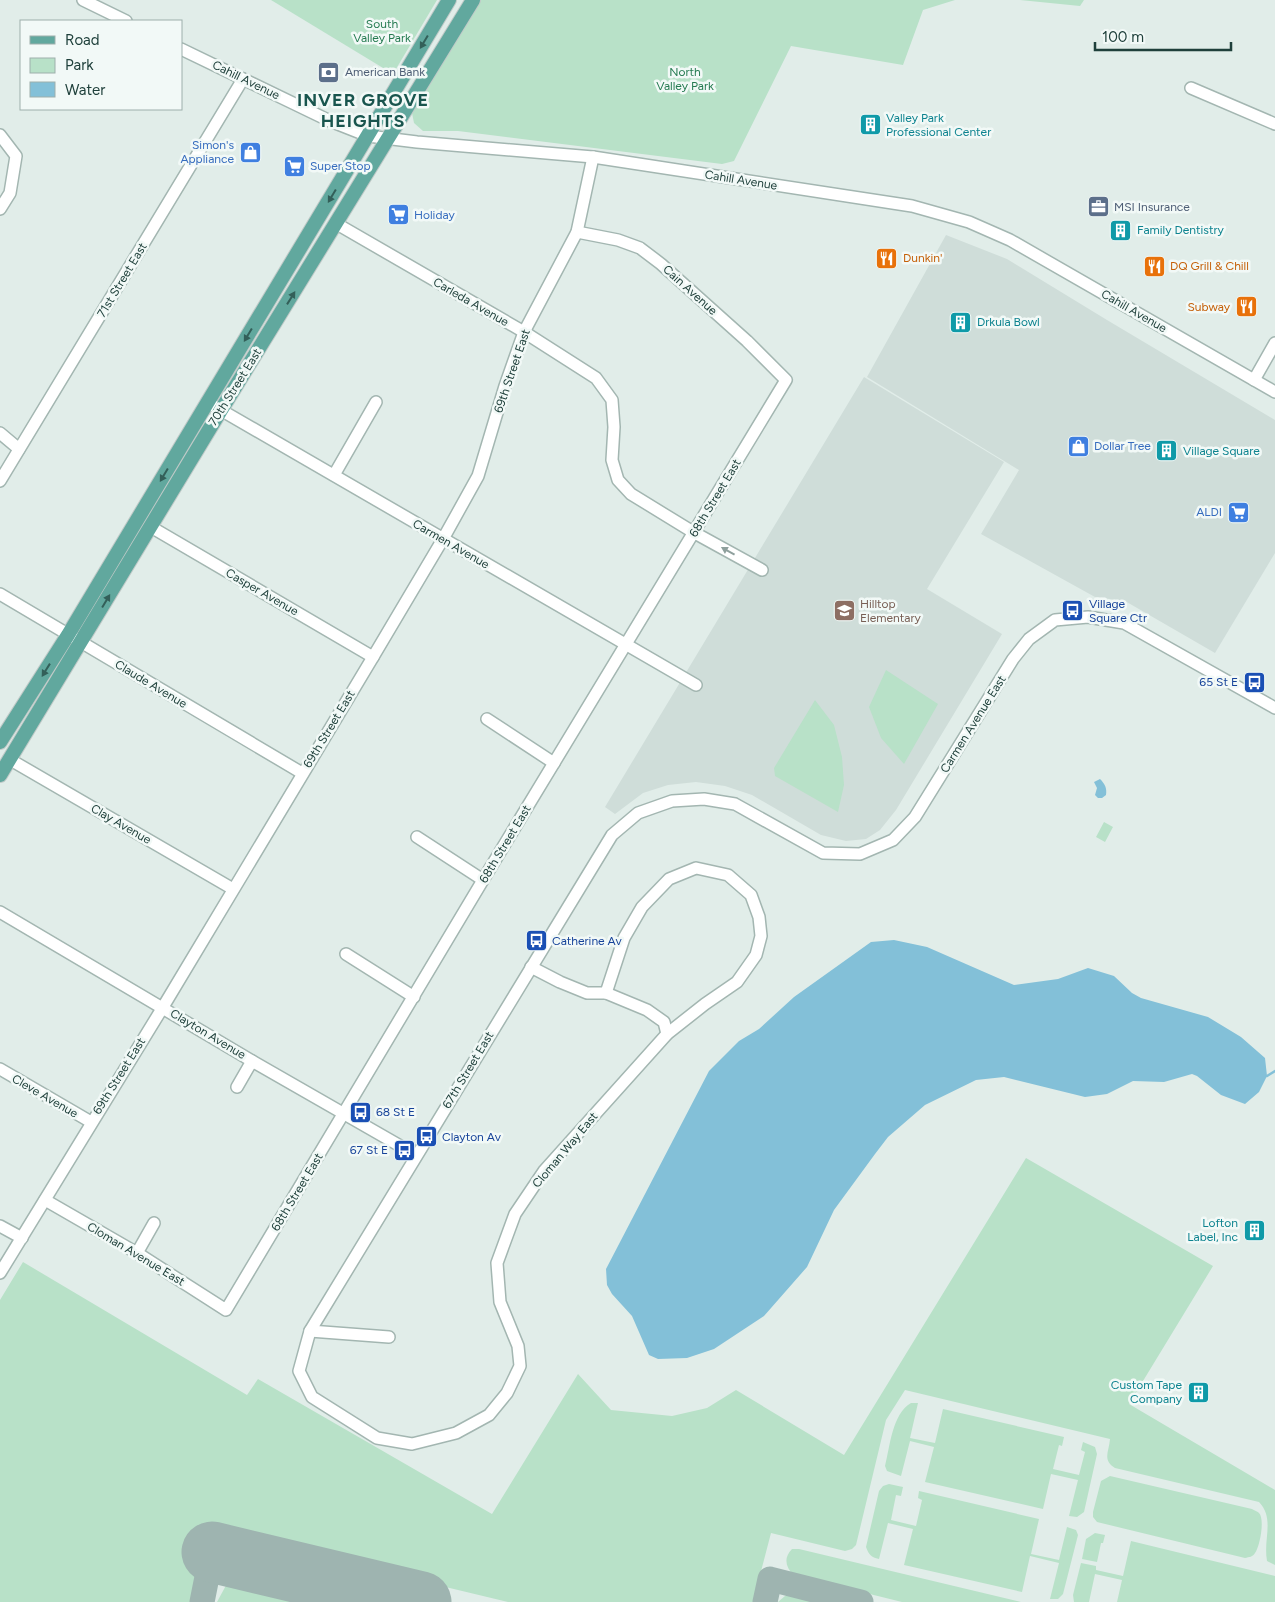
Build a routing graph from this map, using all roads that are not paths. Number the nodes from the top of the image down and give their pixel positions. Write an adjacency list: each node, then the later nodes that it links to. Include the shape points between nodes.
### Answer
1 (82, 0): 4 (street)
2 (449, 0): 10 (main road, 70th Street East, one-way to 10)
3 (473, 0): 11 (main road, 70th Street East)
4 (124, 20)
5 (182, 49): 6 (street, Cahill Avenue)
6 (244, 79): 10 (street, Cahill Avenue); 25 (street, 71st Street East)
7 (1191, 88): 8 (street)
8 (1275, 124)
9 (0, 135): 13 (street, via 16,156 10,193)
10 (368, 136): 11 (street, Cahill Avenue); 21 (main road, 70th Street East, one-way to 21)
11 (389, 138): 12 (street, Cahill Avenue); 14 (main road, 70th Street East)
12 (594, 157): 15 (street, 69th Street East); 19 (street, Cahill Avenue, via 912,206 969,222 1010,240)
13 (0, 209)
14 (336, 224): 16 (street, Carleda Avenue); 23 (main road, 70th Street East, one-way to 14)
15 (577, 232): 16 (street, 69th Street East); 18 (street, Cain Avenue, via 640,248 740,334)
16 (524, 332): 29 (street, Carleda Avenue, via 596,378 612,400 612,460 618,480 631,494); 30 (street, 69th Street East, via 478,476)
17 (1275, 343): 19 (street)
18 (786, 380): 29 (street, 68th Street East)
19 (1254, 380): 20 (street, Cahill Avenue)
20 (1275, 392)
21 (207, 402): 23 (street, Carmen Avenue); 33 (main road, 70th Street East, one-way to 33)
22 (376, 402): 26 (street)
23 (221, 410): 26 (street, Carmen Avenue); 28 (main road, 70th Street East)
24 (0, 433): 25 (street)
25 (19, 449): 27 (street, 71st Street East)
26 (334, 475): 30 (street, Carmen Avenue)
27 (0, 481)
28 (151, 527): 34 (main road, 70th Street East, one-way to 28); 36 (street, Casper Avenue)
29 (694, 532): 31 (street, Carleda Avenue, one-way to 29); 35 (street, 68th Street East)
30 (443, 539): 35 (street, Carmen Avenue); 36 (street, 69th Street East)
31 (762, 570)
32 (0, 594): 33 (street, Claude Avenue)
33 (68, 635): 34 (street, Claude Avenue); 40 (main road, 70th Street East, one-way to 40)
34 (80, 642): 41 (main road, 70th Street East); 43 (street, Claude Avenue)
35 (625, 646): 37 (street, Carmen Avenue); 42 (street, 68th Street East)
36 (373, 657): 43 (street, 69th Street East)
37 (696, 685)
38 (1275, 708): 45 (street, Carmen Avenue East, via 1124,623 1088,617 1055,620 1029,639 1013,659 915,817 893,840 860,854 822,853 735,804 704,799)
39 (487, 719): 42 (street)
40 (0, 742)
41 (10, 759): 44 (main road, 70th Street East); 48 (street, Clay Avenue)
42 (554, 763): 47 (street, 68th Street East)
43 (302, 773): 48 (street, 69th Street East)
44 (0, 775)
45 (672, 800): 51 (street, 67th Street East, via 638,813 612,835)
46 (416, 837): 47 (street)
47 (483, 880): 53 (street, 68th Street East)
48 (233, 889): 54 (street, 69th Street East)
49 (0, 912): 54 (street, Clayton Avenue)
50 (346, 954): 53 (street)
51 (531, 967): 52 (street, via 587,993); 61 (street, 67th Street East)
52 (606, 993): 55 (street, via 647,1010 664,1022); 55 (street, Cloman Way East, via 624,938 642,907 669,879 696,868 728,874 751,895 760,917 761,936 756,955 737,982)
53 (414, 997): 59 (street, 68th Street East)
54 (162, 1007): 56 (street, Clayton Avenue); 60 (street, 69th Street East)
55 (667, 1034): 71 (street, Cloman Way East, via 544,1171 515,1214 497,1263 500,1302 518,1346 520,1366 508,1394 489,1415 456,1433 412,1444 377,1438 312,1397)
56 (252, 1061): 58 (street); 59 (street, Clayton Avenue)
57 (0, 1070): 60 (street, Cleve Avenue)
58 (237, 1087)
59 (344, 1114): 61 (street, Clayton Avenue); 68 (street, 68th Street East)
60 (91, 1122): 62 (street, 69th Street East)
61 (416, 1155): 69 (street, 67th Street East)
62 (45, 1200): 65 (street, 69th Street East); 66 (street, Cloman Avenue East)
63 (154, 1223): 66 (street)
64 (0, 1226): 65 (street)
65 (22, 1238): 67 (street, 69th Street East)
66 (137, 1253): 68 (street, Cloman Avenue East)
67 (0, 1273)
68 (226, 1310)
69 (310, 1331): 70 (street); 71 (street, 67th Street East)
70 (389, 1337)
71 (299, 1371)

